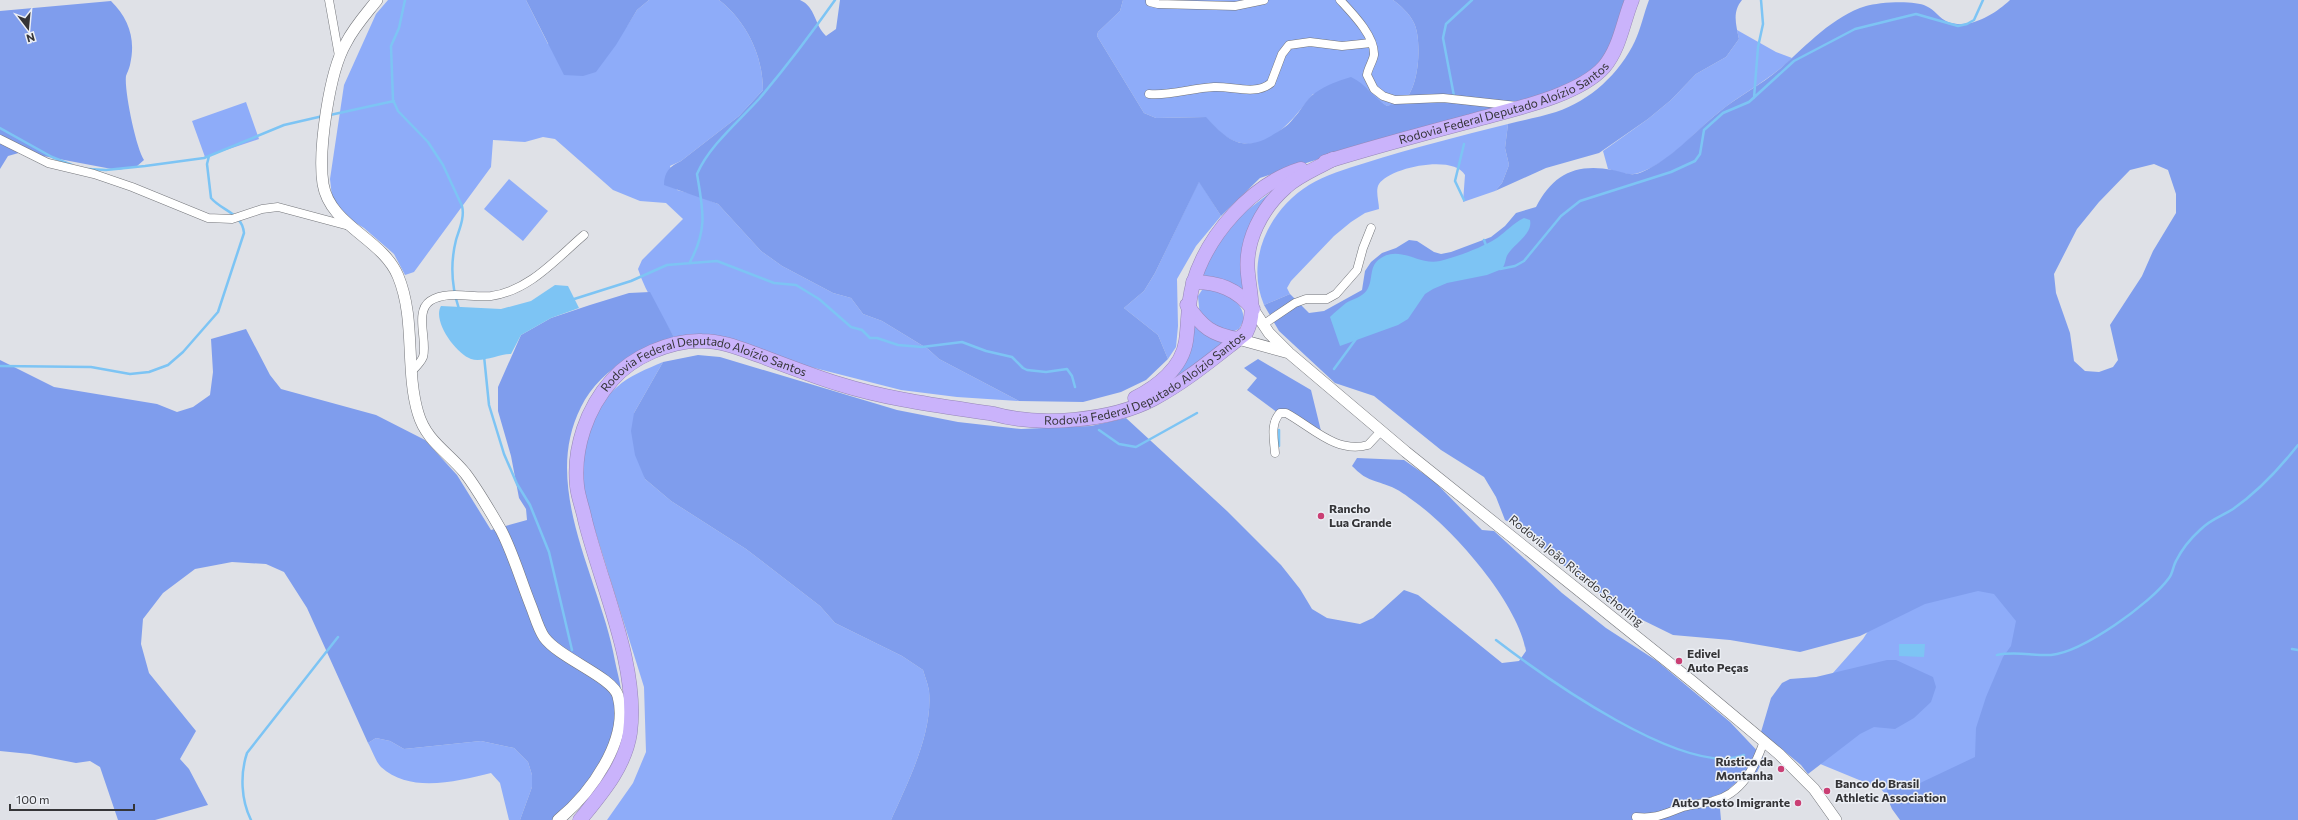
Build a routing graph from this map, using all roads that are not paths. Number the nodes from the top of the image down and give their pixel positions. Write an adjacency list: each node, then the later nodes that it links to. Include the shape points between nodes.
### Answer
1 (329, 0): 8 (street)
2 (377, 0): 8 (street, via 355,28)
3 (1150, 0): 4 (street, via 1158,4 1235,6)
4 (1264, 0)
5 (1340, 0): 7 (street, via 1368,35)
6 (1632, 0): 10 (highway, Rodovia Federal Deputado Aloízio Santos, via 1621,36 1599,72 1570,90)
7 (1371, 43): 9 (street, via 1342,46 1310,42 1289,45 1282,54 1271,83 1258,90 1214,87 1176,94); 10 (street, via 1374,57 1367,75 1374,89 1383,96 1395,100 1443,98)
8 (339, 56): 13 (street, via 328,101 322,166 323,184 331,206)
9 (1149, 94)
10 (1521, 106): 12 (highway, Rodovia Federal Deputado Aloízio Santos)
11 (0, 139): 13 (street, via 48,163 94,174 132,187 208,218 232,219 262,208 278,207)
12 (1333, 159): 16 (highway, Rodovia Federal Deputado Aloízio Santos, via 1293,172 1264,186 1217,235 1201,261); 18 (highway, Rodovia Federal Deputado Aloízio Santos, via 1286,186 1257,223 1249,247 1247,271)
13 (353, 227): 22 (street, via 379,249 398,276 408,324)
14 (1371, 228): 19 (street, via 1362,248 1357,270 1336,294 1327,299 1306,299 1295,303)
15 (584, 235): 22 (street, via 531,281 517,288 492,296 450,296 430,302 424,310 423,358)
16 (1194, 282): 17 (highway, Rodovia Federal Deputado Aloízio Santos); 18 (highway, via 1218,284 1246,300)
17 (1187, 306): 20 (highway, via 1210,331); 23 (highway, Rodovia Federal Deputado Aloízio Santos, via 1186,343 1177,364 1162,380 1143,394 1128,402 1078,412)
18 (1252, 309): 19 (street, Rodovia João Ricardo Schorling); 20 (highway, Rodovia Federal Deputado Aloízio Santos, via 1251,323 1246,333)
19 (1264, 324): 21 (street, Rodovia João Ricardo Schorling)
20 (1238, 339): 21 (street, Rodovia João Ricardo Schorling); 23 (highway, Rodovia Federal Deputado Aloízio Santos, via 1182,382 1133,407 1062,420 1032,421)
21 (1289, 353): 24 (street, Rodovia João Ricardo Schorling)
22 (412, 371): 28 (street, via 415,402 423,427 440,449 464,472 502,532 544,638 567,658 607,682 617,693 621,710 611,753 593,782)
23 (994, 414): 29 (highway, Rodovia Federal Deputado Aloízio Santos, via 881,396 810,374 723,342 700,340 665,347 639,358 619,371 599,395 591,410 582,436 577,486 629,682 630,736 617,771)
24 (1381, 431): 25 (street, via 1368,445 1348,447 1334,443 1286,413 1280,413 1274,419 1273,426); 26 (street, Rodovia João Ricardo Schorling)
25 (1275, 453)
26 (1764, 741): 27 (street, via 1752,771 1728,795 1714,801 1682,807 1658,817); 30 (street, Rodovia João Ricardo Schorling, via 1806,780)
27 (1636, 817)
28 (558, 820)
29 (580, 820)
30 (1836, 820)

